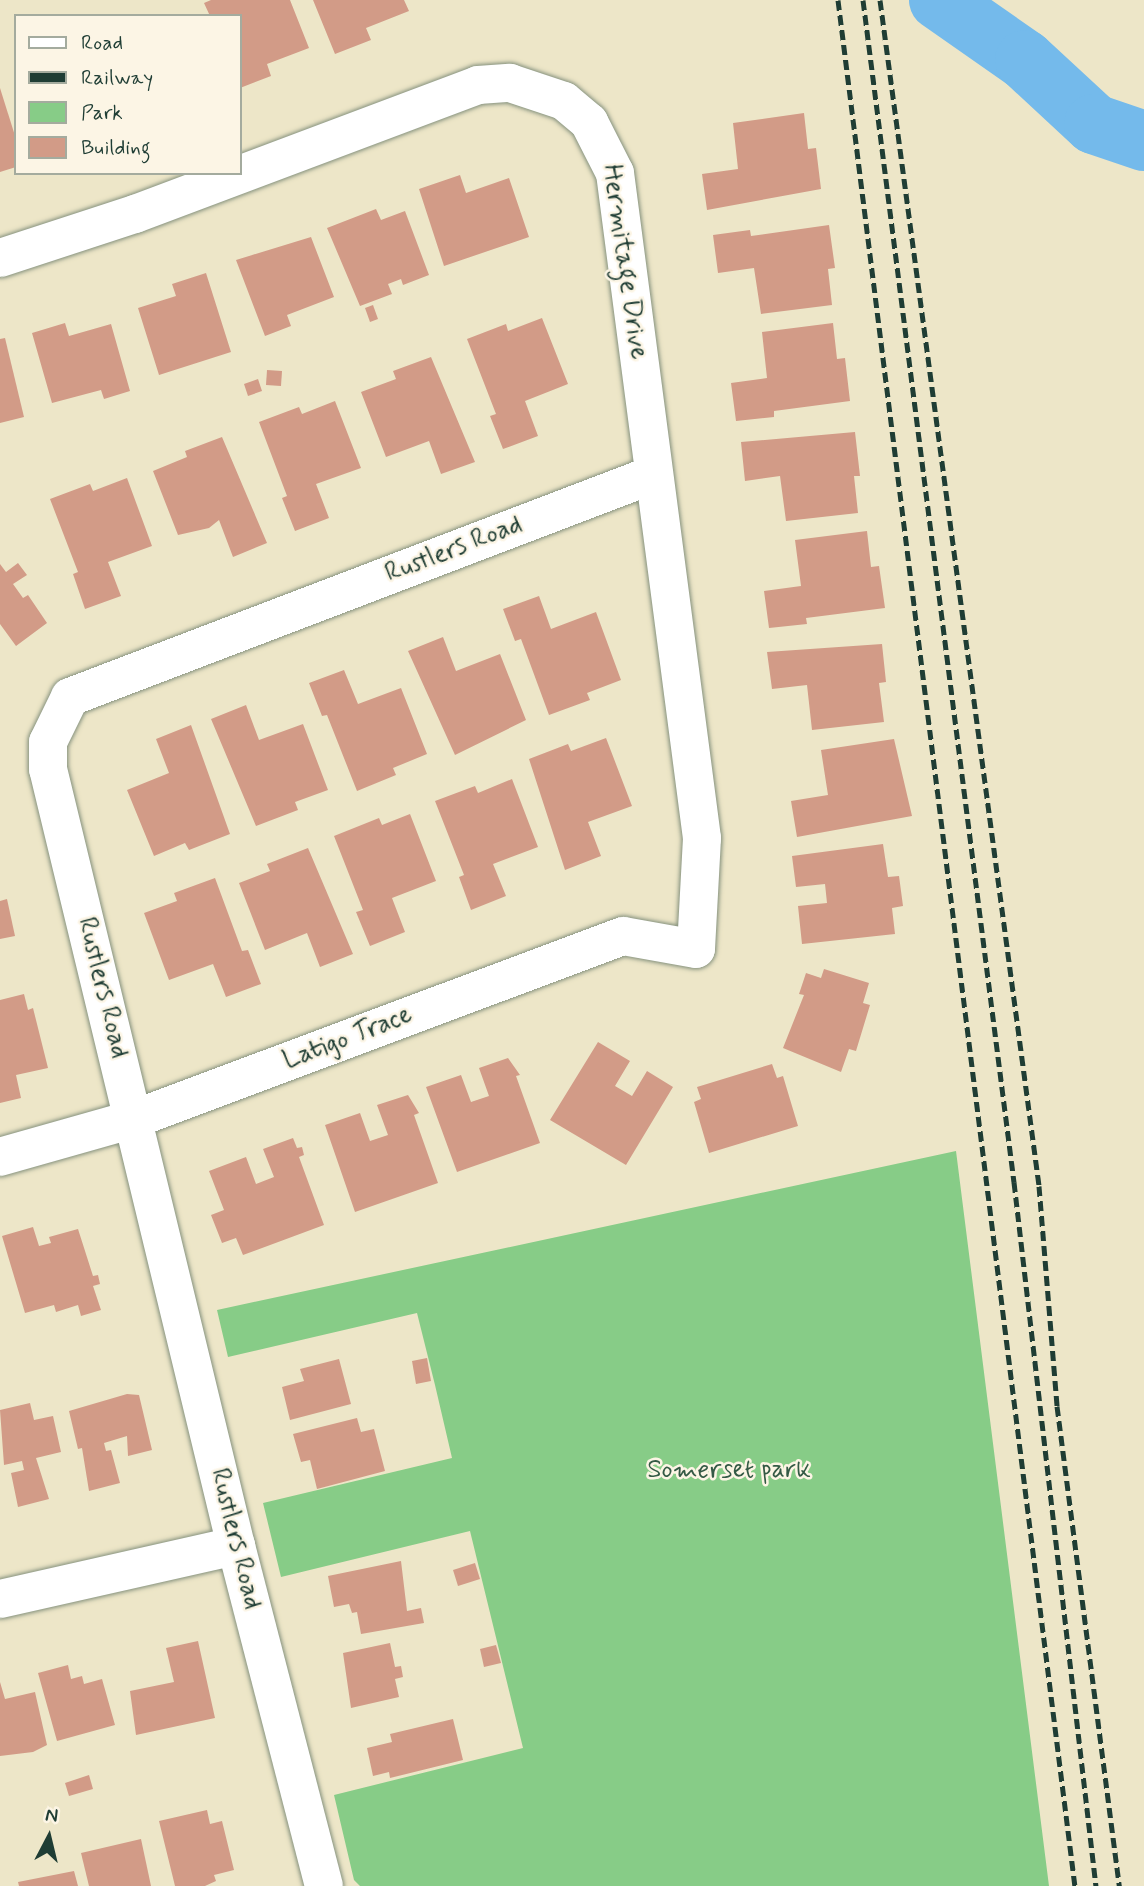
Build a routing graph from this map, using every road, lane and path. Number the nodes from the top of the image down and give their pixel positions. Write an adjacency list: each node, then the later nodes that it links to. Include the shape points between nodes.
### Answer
1 (242, 173): 4 (street, Hermitage Drive, via 454,92 494,82 564,101 589,122 615,173)
2 (237, 175): 3 (street, Hermitage Drive)
3 (0, 258)
4 (652, 475): 5 (street, Hermitage Drive, via 702,838); 6 (street, Rustlers Road, via 70,697 48,742 48,769)
5 (696, 949): 6 (street, Latigo Trace, via 623,936)
6 (134, 1119): 7 (street, Latigo Trace); 8 (street, Rustlers Road)
7 (0, 1157)
8 (236, 1546): 9 (street); 10 (street, Rustlers Road)
9 (0, 1599)
10 (324, 1886)

